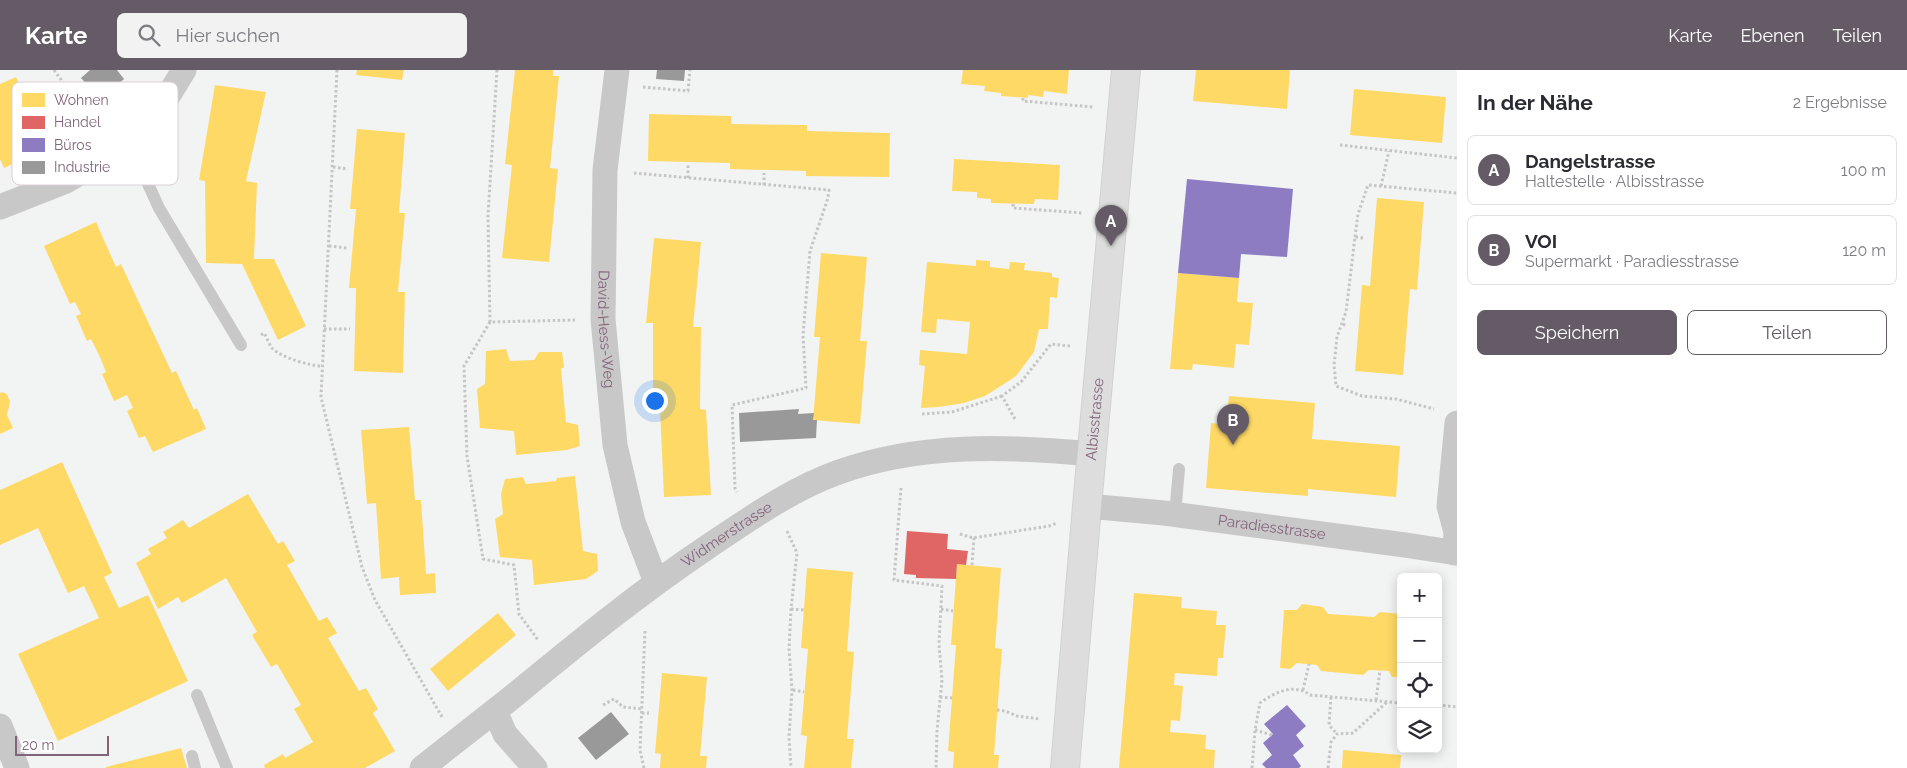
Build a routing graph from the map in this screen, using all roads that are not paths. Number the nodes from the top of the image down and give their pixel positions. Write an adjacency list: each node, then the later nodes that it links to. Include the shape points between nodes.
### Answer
1 (184, 70): 4 (street)
2 (1126, 70): 10 (main road, Albisstrasse)
3 (616, 77): 15 (street, David-Hess-Weg, via 605,170 603,319 615,445 633,522)
4 (177, 82)
5 (56, 185): 7 (street)
6 (149, 185): 8 (lane)
7 (0, 207)
8 (241, 345)
9 (1450, 417): 14 (street, via 1449,506 1456,532)
10 (1092, 454): 12 (main road, Albisstrasse); 15 (street, Widmerstrasse, via 1047,449 951,450 916,453 860,465 788,496 753,516)
11 (1179, 469): 13 (lane)
12 (1087, 506): 13 (street, Paradiesstrasse); 23 (main road, Albisstrasse)
13 (1174, 515): 14 (street, Paradiesstrasse)
14 (1456, 553)
15 (656, 582): 17 (street, Widmerstrasse)
16 (197, 695): 20 (lane)
17 (495, 711): 21 (street, Widmerstrasse); 22 (street, via 505,734)
18 (0, 726): 19 (street)
19 (17, 768)
20 (227, 768)
21 (422, 768)
22 (534, 768)
23 (1065, 768)

